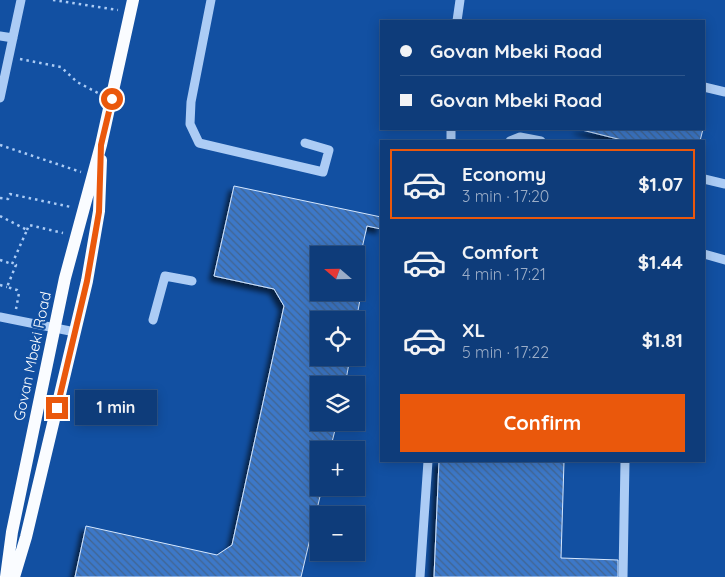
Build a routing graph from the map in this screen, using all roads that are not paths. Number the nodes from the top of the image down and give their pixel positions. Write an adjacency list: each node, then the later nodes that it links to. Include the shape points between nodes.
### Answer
1 (21, 0): 7 (street)
2 (133, 0): 14 (main road, Govan Mbeki Road)
3 (211, 0): 13 (street, via 191,102 190,124 199,143 323,172 329,150)
4 (460, 0): 5 (street)
5 (457, 20)
6 (0, 36): 7 (street)
7 (13, 38): 10 (street)
8 (705, 87): 9 (street)
9 (725, 92)
10 (0, 98)
11 (512, 140): 12 (street, via 520,137)
12 (536, 140)
13 (305, 143)
14 (101, 145): 22 (main road, Govan Mbeki Road, via 82,210); 23 (main road, Govan Mbeki Road, via 99,212)
15 (705, 179): 16 (street)
16 (725, 184)
17 (705, 254): 18 (street)
18 (725, 260)
19 (192, 281): 21 (street, via 165,276)
20 (0, 317): 22 (street)
21 (153, 320)
22 (55, 328): 23 (street); 26 (main road, Govan Mbeki Road, via 12,532)
23 (75, 332): 27 (main road, Govan Mbeki Road)
24 (428, 462): 28 (street)
25 (625, 462): 29 (street)
26 (6, 577)
27 (14, 577)
28 (420, 577)
29 (624, 577)

